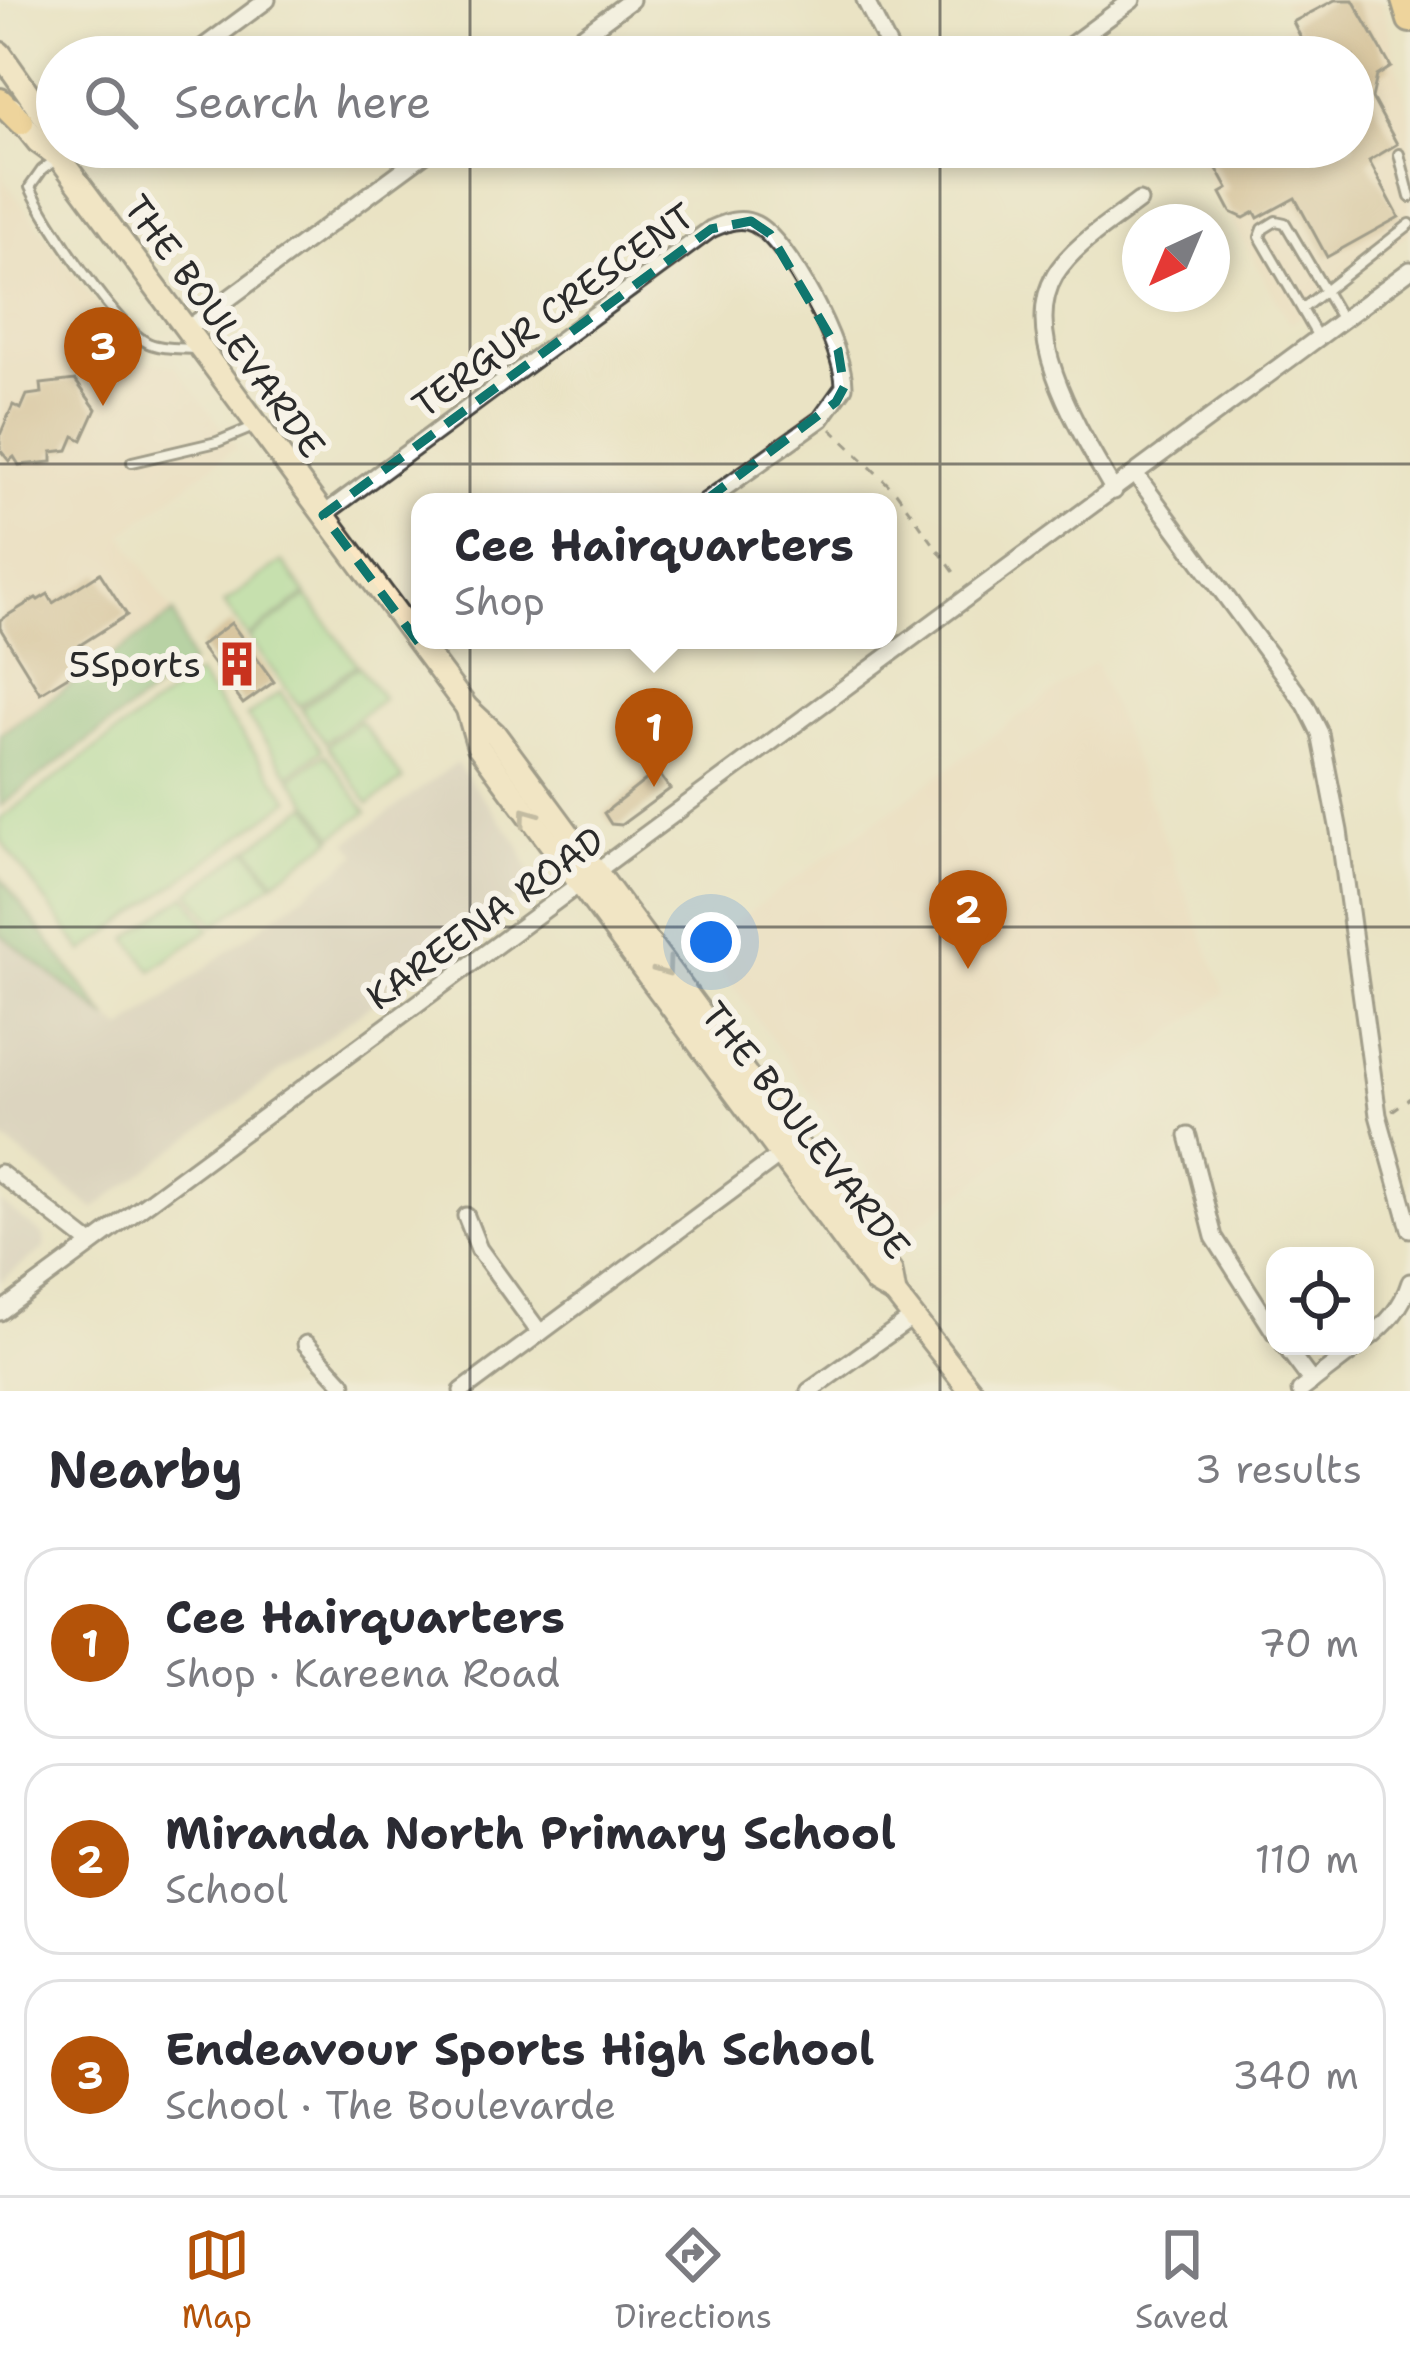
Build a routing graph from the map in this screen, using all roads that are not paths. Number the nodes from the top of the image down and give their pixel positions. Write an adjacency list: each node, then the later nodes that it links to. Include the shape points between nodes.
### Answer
1 (267, 0): 7 (street)
2 (631, 0): 8 (street)
3 (865, 0): 9 (street)
4 (1132, 0): 10 (street)
5 (1404, 0): 6 (main road)
6 (1410, 20)
7 (218, 36)
8 (582, 36)
9 (883, 36)
10 (1083, 36)
11 (0, 53): 13 (main road, THE BOULEVARDE)
12 (0, 97): 14 (main road)
13 (36, 104)
14 (21, 122): 15 (main road, THE BOULEVARDE)
15 (36, 140)
16 (1399, 154): 20 (lane)
17 (44, 168): 29 (lane, via 30,187 134,334 151,345)
18 (74, 168): 27 (main road, THE BOULEVARDE)
19 (406, 168): 27 (street)
20 (1410, 197)
21 (1138, 201): 33 (street, via 1054,276 1044,320 1049,364)
22 (1410, 224): 24 (lane)
23 (1410, 270): 26 (street, KAREENA ROAD)
24 (1325, 292): 25 (lane); 25 (lane, via 1285,223 1263,229 1260,237); 26 (lane)
25 (1302, 310): 28 (lane)
26 (1342, 320): 28 (street, KAREENA ROAD)
27 (186, 330): 29 (main road, THE BOULEVARDE)
28 (1318, 338): 32 (street, KAREENA ROAD)
29 (201, 350): 30 (main road, THE BOULEVARDE)
30 (257, 425): 31 (lane); 35 (main road, THE BOULEVARDE)
31 (132, 462)
32 (1136, 475): 33 (street, KAREENA ROAD); 43 (street, via 1320,733 1378,1115)
33 (1114, 491): 38 (street, KAREENA ROAD)
34 (718, 493): 35 (street, TERGUR CRESCENT, via 821,419 844,387 838,350 770,234 751,221 711,229)
35 (323, 514): 36 (main road, THE BOULEVARDE)
36 (411, 628)
37 (426, 649): 38 (main road, THE BOULEVARDE, via 467,708 478,746)
38 (588, 880): 40 (main road, THE BOULEVARDE); 44 (street, KAREENA ROAD)
39 (1188, 1136): 48 (street, via 1214,1238)
40 (788, 1149): 47 (main road, THE BOULEVARDE, via 891,1271 895,1294); 49 (street)
41 (0, 1173): 44 (street)
42 (466, 1216): 49 (street, via 479,1249)
43 (1410, 1229)
44 (91, 1244): 46 (street, KAREENA ROAD)
45 (1410, 1282): 50 (street)
46 (0, 1312)
47 (913, 1317): 57 (street); 58 (main road, THE BOULEVARDE)
48 (1266, 1319)
49 (540, 1333): 56 (street)
50 (1374, 1334)
51 (306, 1344): 55 (street)
52 (1290, 1355): 54 (street)
53 (1347, 1355): 54 (street)
54 (1306, 1386)
55 (343, 1389)
56 (462, 1391)
57 (809, 1391)
58 (970, 1391)

